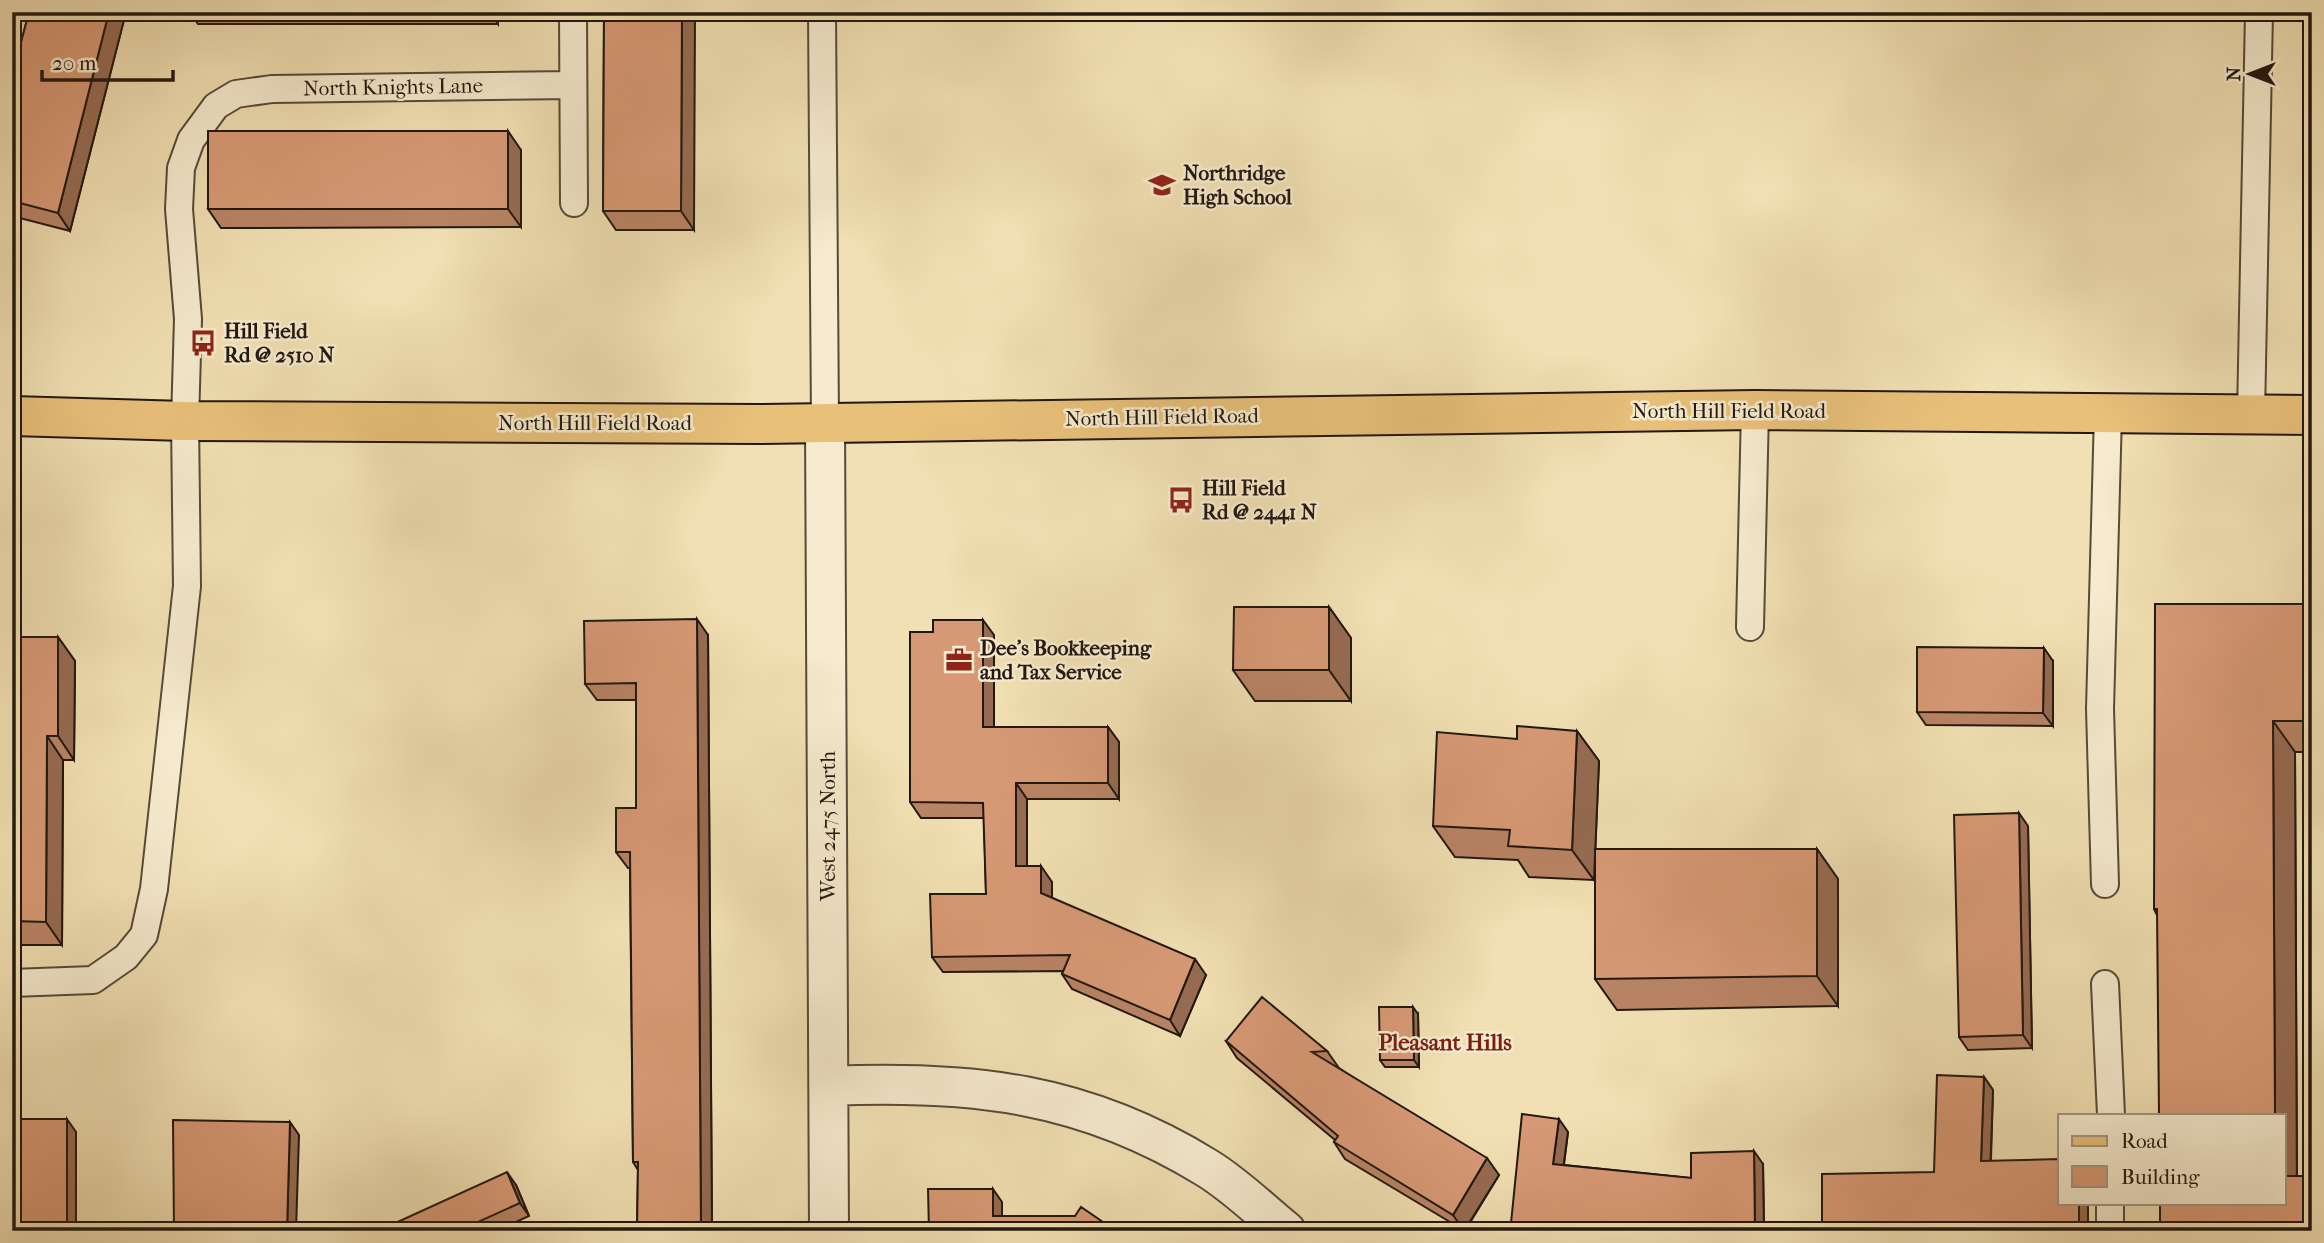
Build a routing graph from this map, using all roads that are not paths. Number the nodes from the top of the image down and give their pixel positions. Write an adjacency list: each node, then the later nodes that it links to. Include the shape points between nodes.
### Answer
1 (573, 12): 4 (lane)
2 (822, 12): 12 (lane)
3 (2259, 12): 8 (lane)
4 (573, 85): 5 (lane); 11 (lane, North Knights Lane, via 272,89 236,94 216,106 191,139 181,168 179,209 188,319)
5 (574, 203)
6 (1755, 410): 7 (main road, North Hill Field Road); 12 (main road, North Hill Field Road); 13 (lane)
7 (2108, 414): 8 (main road, North Hill Field Road); 14 (lane, via 2100,709)
8 (2251, 415): 9 (main road, North Hill Field Road)
9 (2312, 415)
10 (12, 416): 11 (main road, North Hill Field Road)
11 (185, 421): 12 (main road, North Hill Field Road); 15 (lane, via 187,586 154,889 144,935 126,957 93,980)
12 (825, 422): 17 (street, West 2475 North)
13 (1750, 626)
14 (2105, 884)
15 (12, 983)
16 (2105, 984): 18 (lane)
17 (830, 1086): 20 (street, West 2475 North); 21 (street, via 957,1085 1033,1096 1113,1119 1208,1168)
18 (2111, 1114)
19 (2110, 1204): 22 (lane)
20 (829, 1231)
21 (1286, 1231)
22 (2110, 1231)

